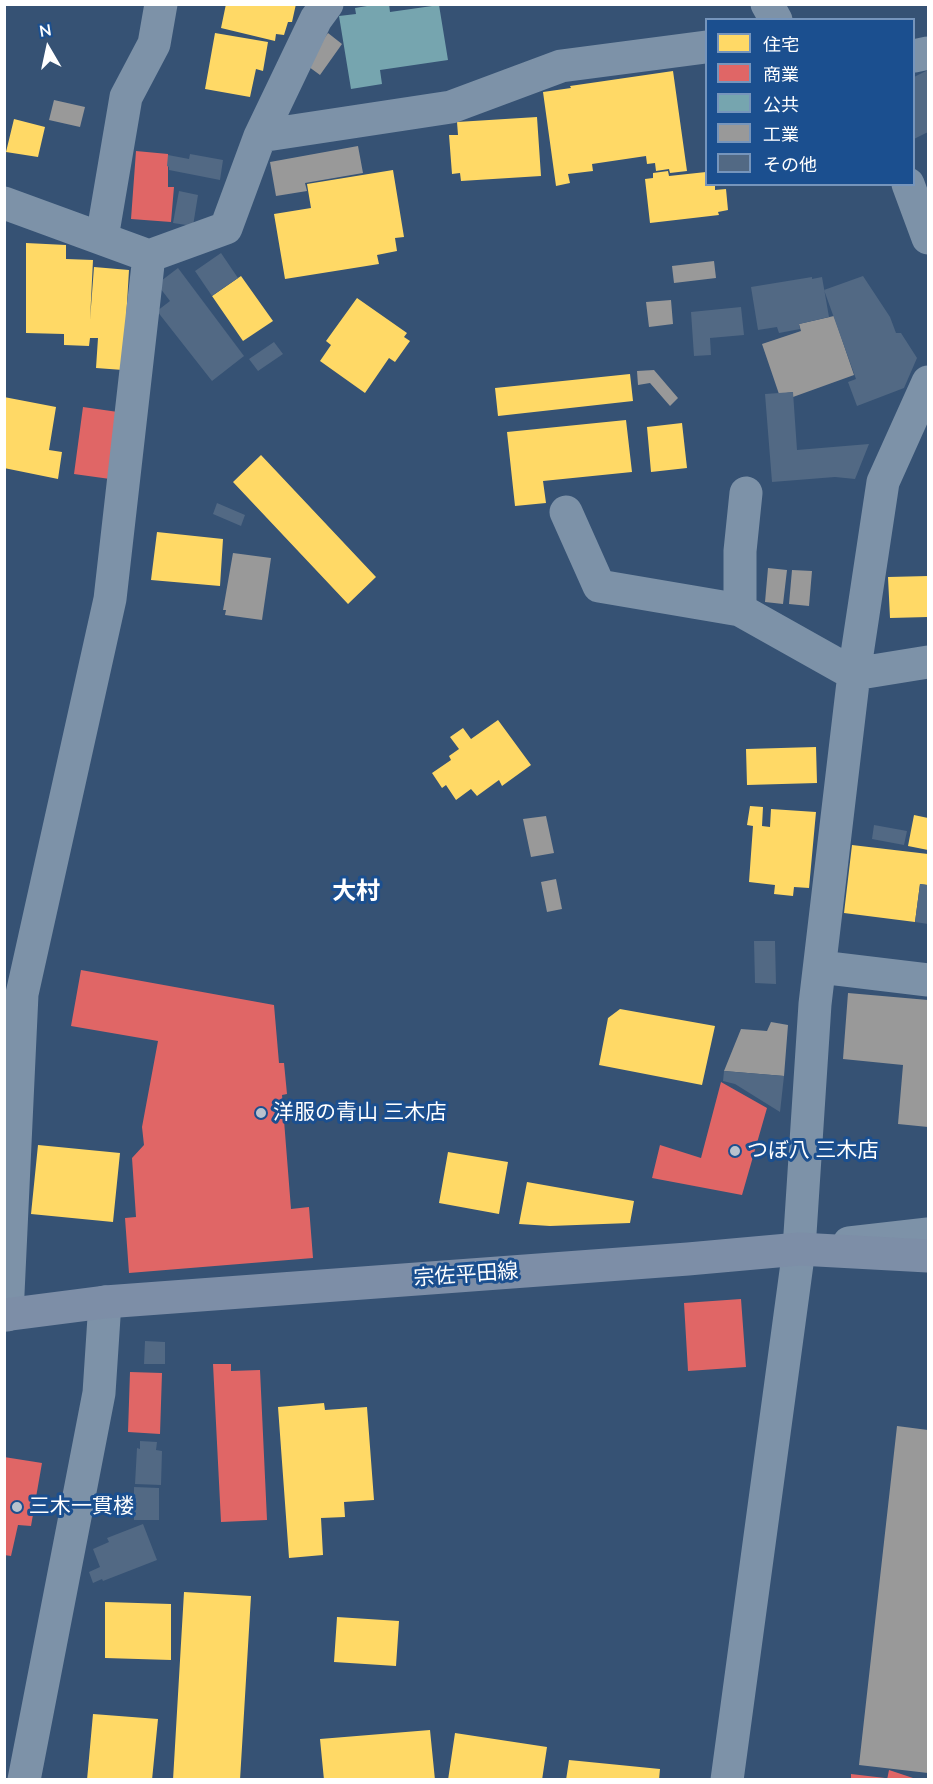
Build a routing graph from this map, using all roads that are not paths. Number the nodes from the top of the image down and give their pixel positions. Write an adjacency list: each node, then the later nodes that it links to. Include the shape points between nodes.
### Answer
1 (161, 4): 9 (street, via 154,44 126,97)
2 (327, 4): 6 (street, via 316,19)
3 (767, 4): 4 (street)
4 (775, 18)
5 (705, 47): 6 (street, via 561,66 451,107)
6 (260, 136): 11 (street, via 226,228)
7 (909, 186): 10 (street)
8 (4, 203): 9 (street)
9 (102, 238): 11 (street)
10 (928, 238)
11 (149, 256): 24 (street, via 110,598 22,994)
12 (928, 382): 17 (street, via 883,482)
13 (746, 493): 15 (street, via 740,551)
14 (566, 512): 15 (street, via 599,586)
15 (740, 610): 17 (street)
16 (928, 662): 17 (street)
17 (854, 674): 18 (street)
18 (820, 967): 19 (street); 21 (street)
19 (928, 980)
20 (928, 1234): 21 (street)
21 (799, 1249): 22 (main road, 宗佐平田線); 23 (main road, 宗佐平田線); 26 (street)
22 (928, 1256)
23 (105, 1302): 24 (main road, 宗佐平田線); 25 (street, via 99,1393)
24 (6, 1315)
25 (24, 1779)
26 (727, 1779)

